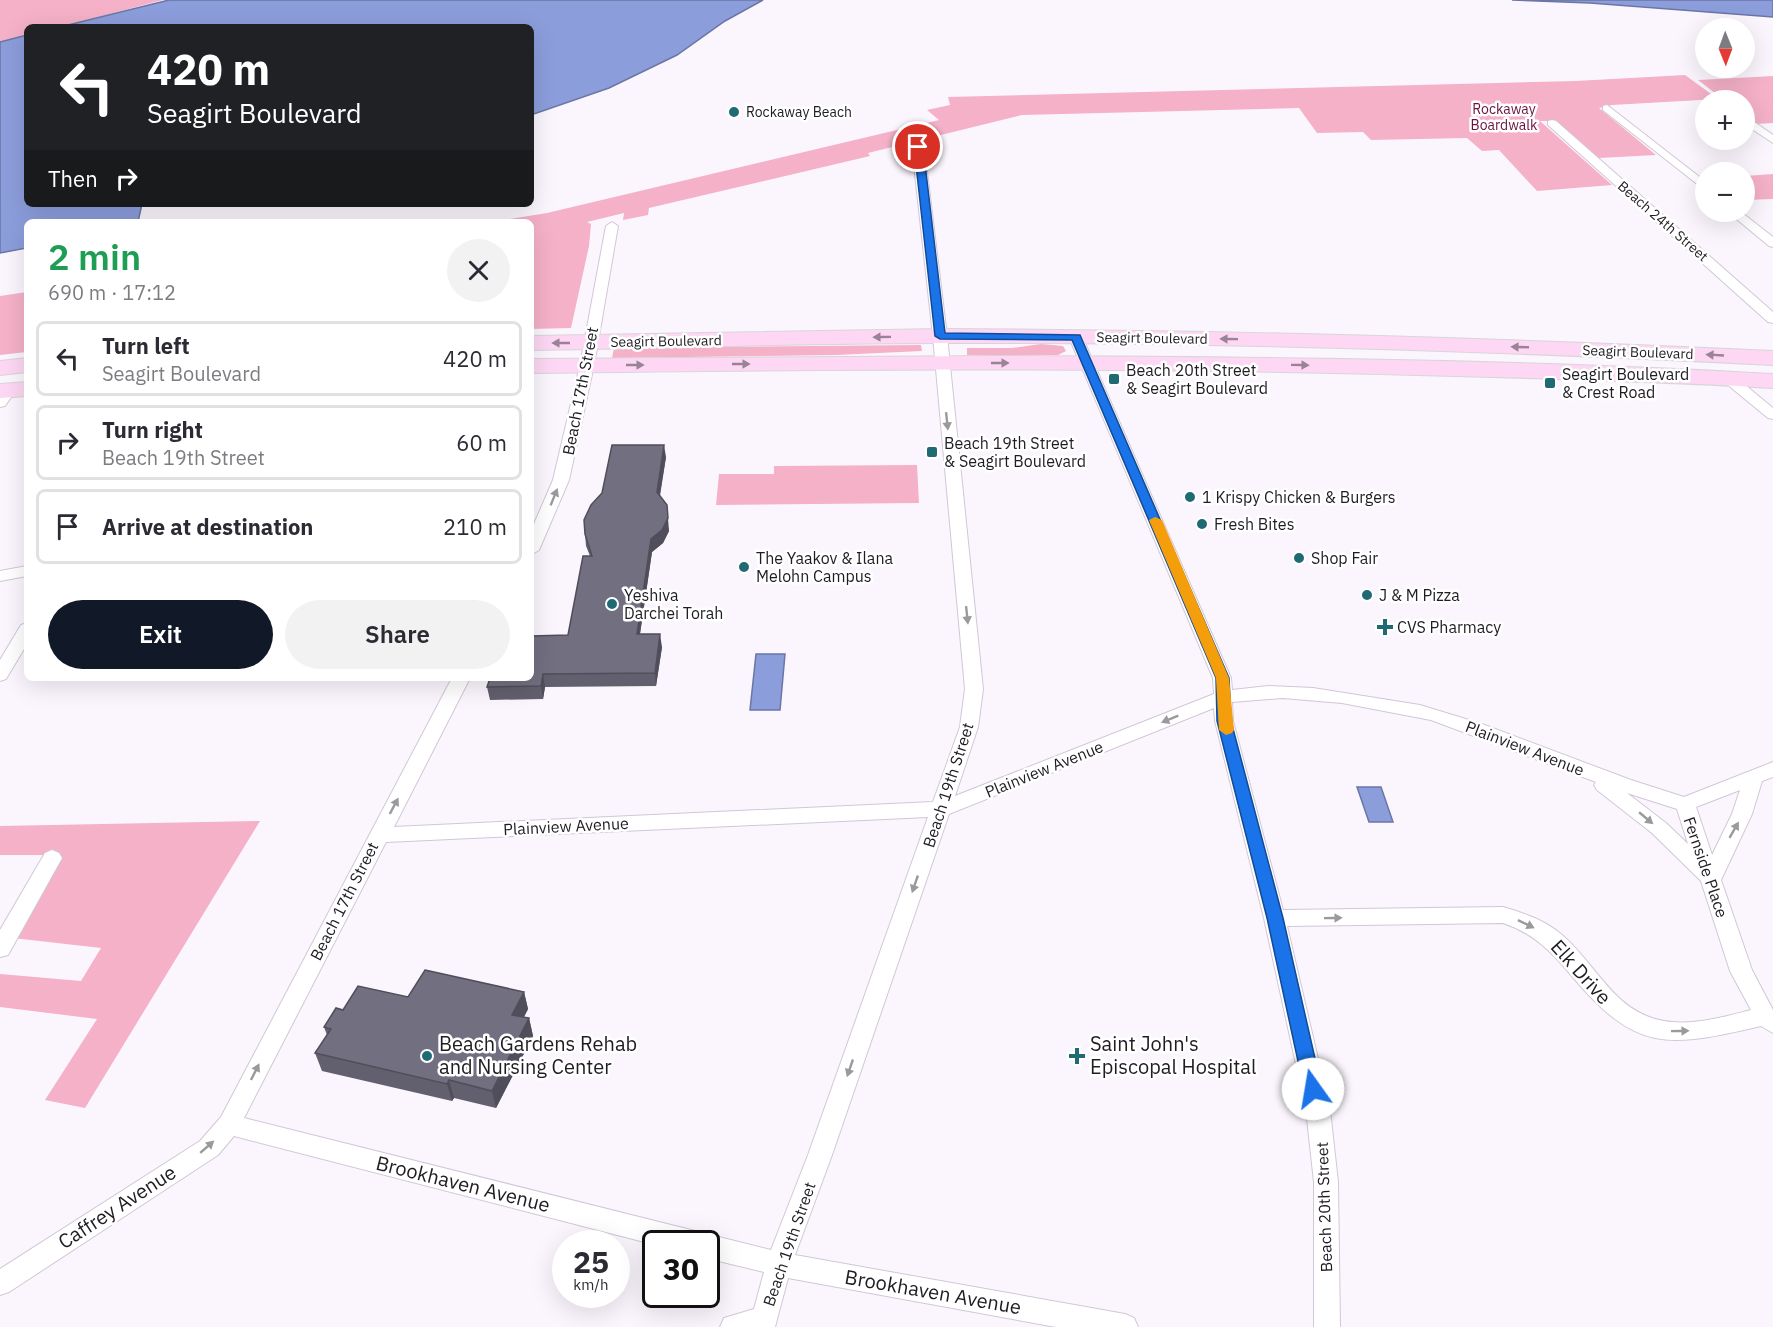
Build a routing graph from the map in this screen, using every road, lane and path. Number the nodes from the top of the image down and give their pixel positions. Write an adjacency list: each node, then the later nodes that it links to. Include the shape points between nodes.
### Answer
1 (1607, 108): 6 (street)
2 (1552, 123): 10 (street, Beach 24th Street)
3 (1755, 126): 4 (street)
4 (1773, 140)
5 (918, 147): 11 (street, Beach 19th Street)
6 (1695, 179)
7 (1747, 222): 9 (street)
8 (612, 226): 13 (street, Beach 17th Street)
9 (1773, 243)
10 (1773, 319)
11 (940, 336): 12 (main road, Seagirt Boulevard); 13 (main road, Seagirt Boulevard, one-way to 13); 16 (street, Beach 19th Street)
12 (1076, 337): 15 (main road, Seagirt Boulevard, one-way to 12, via 1466,345); 17 (street, Beach 20th Street)
13 (590, 342): 14 (main road, Seagirt Boulevard, one-way to 14); 18 (street, Beach 17th Street)
14 (534, 343)
15 (1773, 358)
16 (941, 363): 17 (main road, Seagirt Boulevard, one-way to 17); 18 (main road, Seagirt Boulevard, one-way to 16); 36 (street, Beach 19th Street, one-way to 36, via 974,689 969,727)
17 (1088, 363): 22 (main road, Seagirt Boulevard, one-way to 22, via 1264,364); 31 (street, Beach 20th Street, via 1222,678)
18 (587, 365): 20 (main road, Seagirt Boulevard); 25 (street, Beach 17th Street, one-way to 18, via 561,480)
19 (24, 366): 21 (main road)
20 (534, 366)
21 (0, 368)
22 (1728, 378): 23 (main road, Seagirt Boulevard); 24 (street)
23 (1773, 381)
24 (1773, 415)
25 (534, 543)
26 (24, 572): 27 (street)
27 (0, 576)
28 (24, 634): 29 (street)
29 (0, 675)
30 (459, 681): 37 (street, Beach 17th Street, one-way to 30)
31 (1224, 697): 33 (street, Plainview Avenue, via 1250,692 1304,693 1373,702 1442,717); 36 (street, Plainview Avenue, one-way to 36); 40 (street, Beach 20th Street, via 1224,721)
32 (1773, 769): 34 (street, Fernside Place)
33 (1582, 771): 35 (street, Plainview Avenue); 39 (street, one-way to 39, via 1659,828)
34 (1752, 778): 35 (street, Fernside Place); 39 (street, one-way to 34, via 1742,814)
35 (1685, 804): 39 (street, Fernside Place)
36 (941, 809): 37 (street, Plainview Avenue); 46 (street, Beach 19th Street, one-way to 46)
37 (378, 835): 43 (street, Beach 17th Street, one-way to 37)
38 (52, 858): 41 (street)
39 (1711, 879): 42 (street, Fernside Place, via 1741,970)
40 (1275, 918): 42 (street, Elk Drive, one-way to 42, via 1503,915 1526,921 1554,940 1616,1011 1640,1024 1665,1031 1689,1031); 51 (street, Beach 20th Street, via 1318,1110 1326,1182)
41 (0, 950)
42 (1769, 1020)
43 (229, 1124): 44 (street, Brookhaven Avenue); 47 (street, Caffrey Avenue, one-way to 43, via 209,1148)
44 (643, 1230)
45 (720, 1249): 46 (street, Brookhaven Avenue)
46 (779, 1264): 48 (street, Beach 19th Street); 50 (street, Brookhaven Avenue)
47 (0, 1283)
48 (763, 1322): 49 (street)
49 (733, 1327)
50 (1125, 1327)
51 (1327, 1327)

